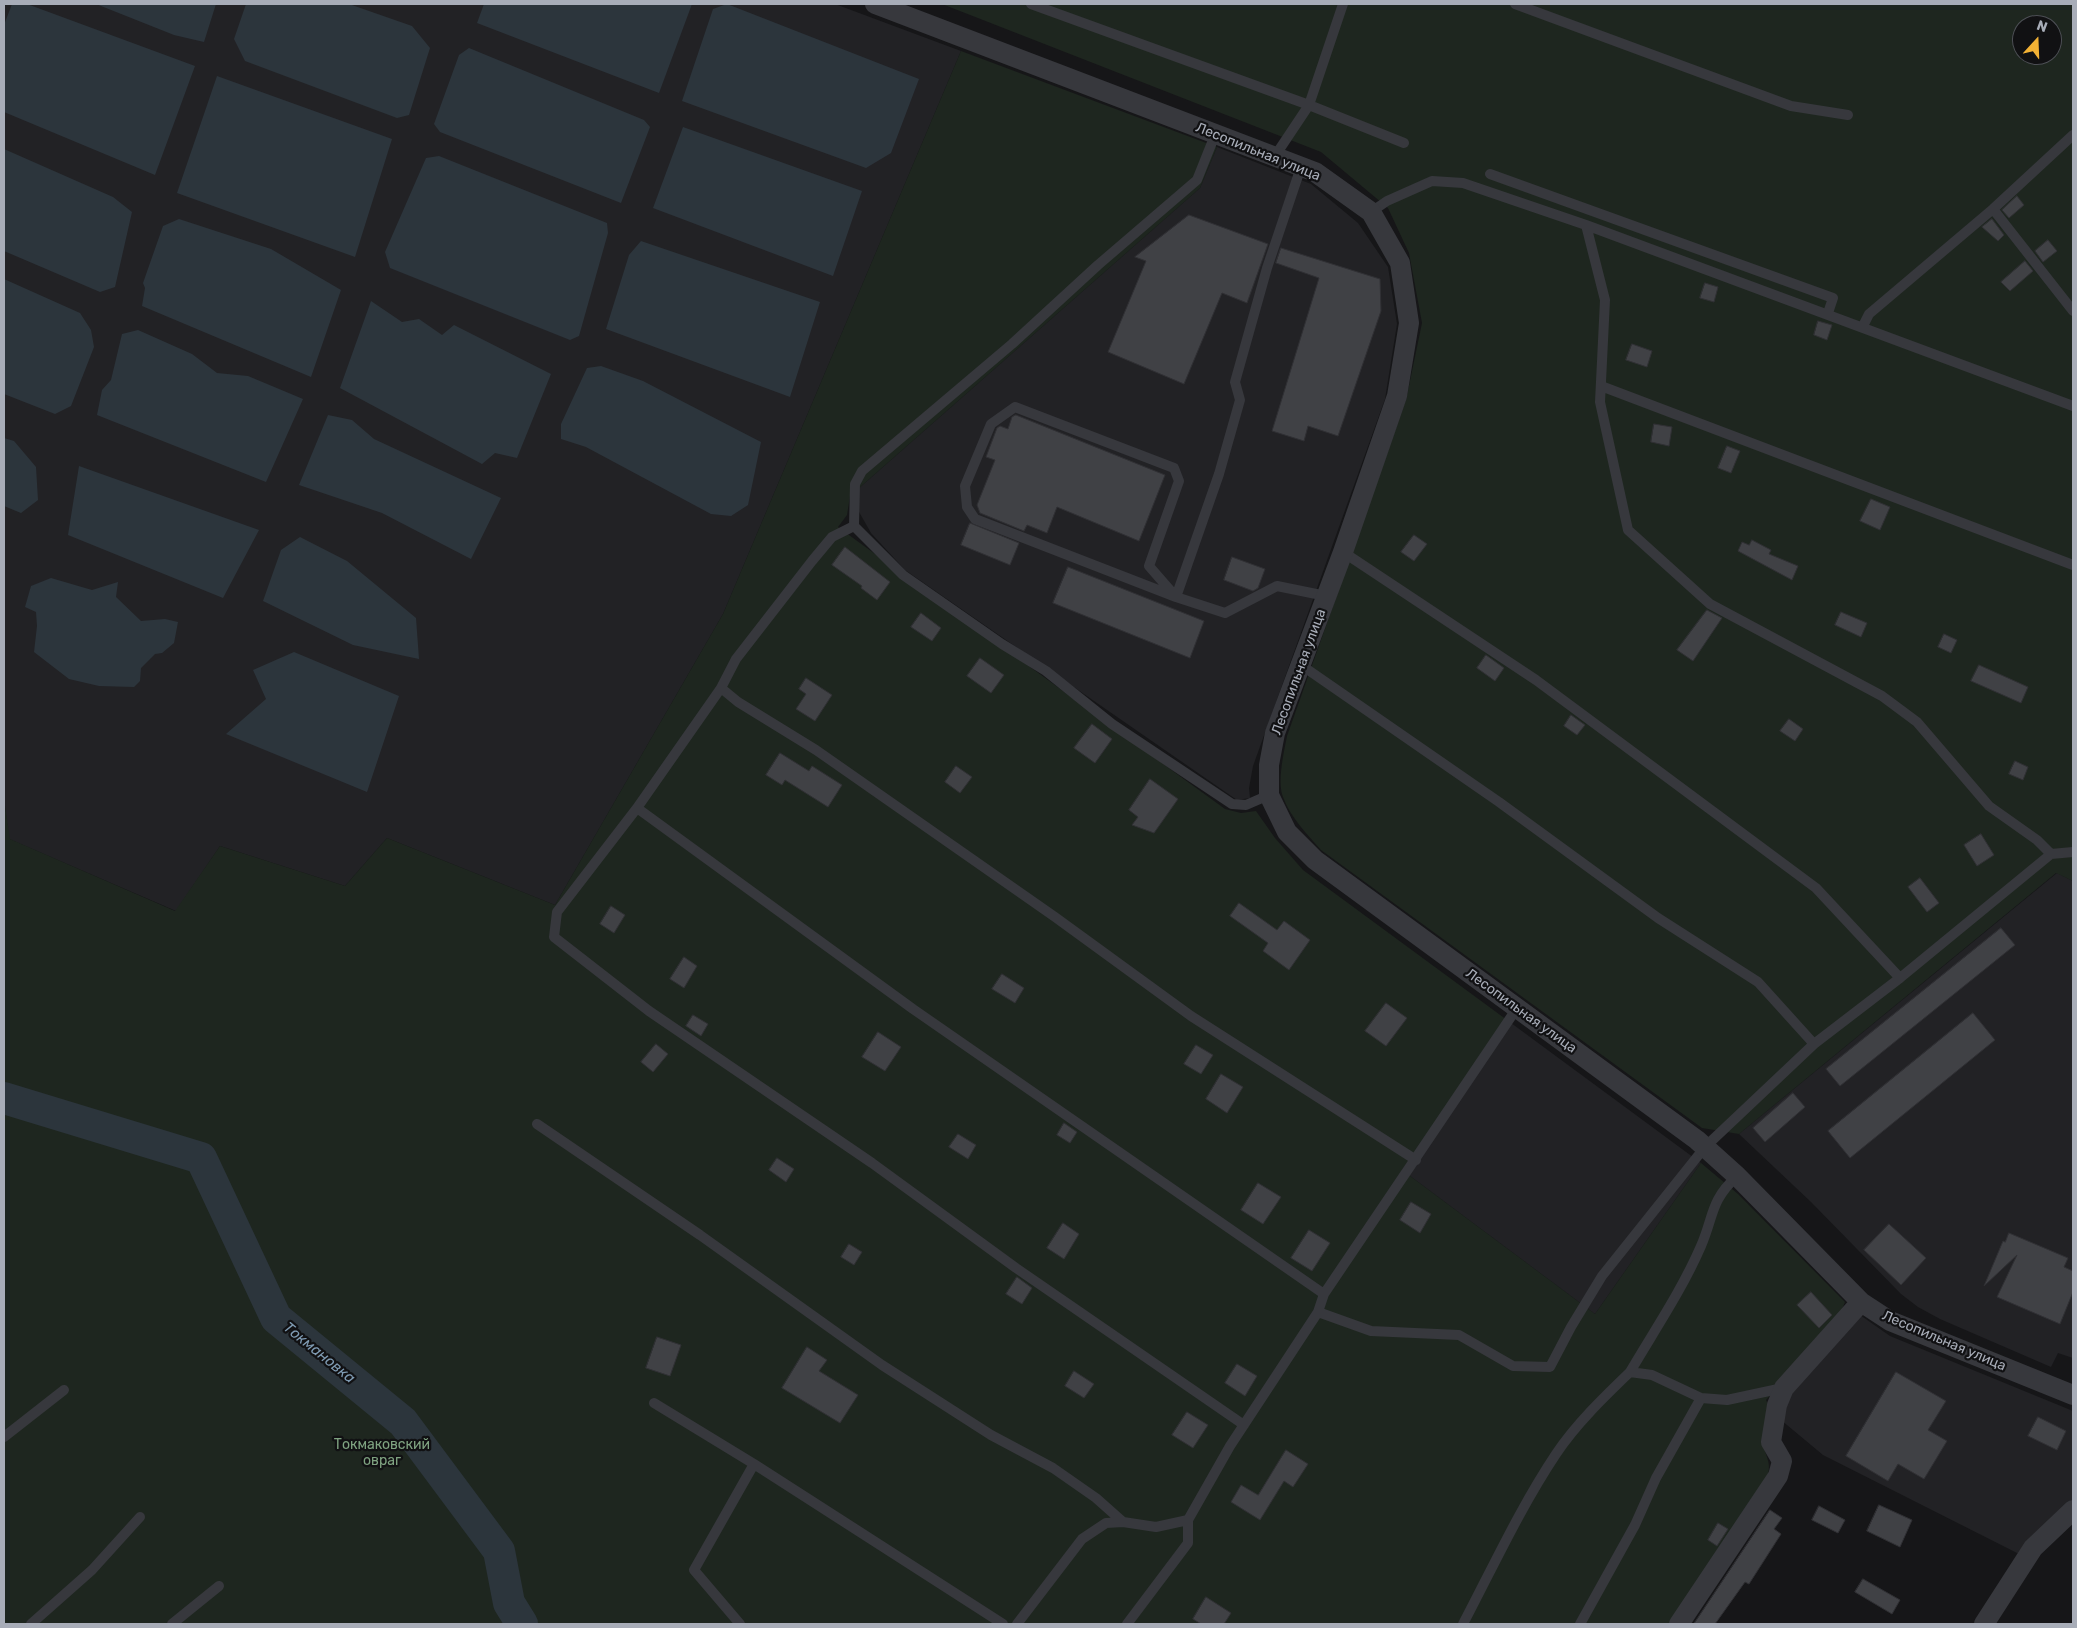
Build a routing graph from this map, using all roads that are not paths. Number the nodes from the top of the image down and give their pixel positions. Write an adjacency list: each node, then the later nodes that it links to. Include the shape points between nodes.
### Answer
1 (875, 4): 7 (street, Лесопильная улица)
2 (1031, 4): 5 (lane)
3 (1343, 4): 5 (lane)
4 (1515, 4): 6 (lane, via 1791,106)
5 (1309, 105): 9 (lane); 10 (lane)
6 (1848, 114)
7 (1216, 135): 10 (street, Лесопильная улица); 21 (lane, via 1197,180 1012,344 862,470 855,484)
8 (2073, 135): 13 (lane)
9 (1404, 143)
10 (1275, 156): 11 (street, Лесопильная улица)
11 (1302, 167): 14 (street, Лесопильная улица, via 1315,172); 25 (lane, via 1267,268 1235,382 1240,400 1219,474)
12 (1490, 174): 17 (lane, via 1833,298)
13 (1993, 209): 16 (lane); 18 (lane, via 1869,314)
14 (1371, 212): 15 (lane, via 1387,201 1432,181 1463,183); 22 (street, Лесопильная улица, via 1400,263 1409,323 1397,396)
15 (1586, 225): 17 (lane); 19 (lane, via 1605,300)
16 (2073, 311)
17 (1828, 313): 18 (lane)
18 (1863, 326): 20 (lane)
19 (1601, 386): 23 (lane); 31 (lane, via 1600,402 1628,530 1710,604 1882,696 1917,722 1989,806)
20 (2073, 406)
21 (854, 526): 27 (lane, via 832,537 817,555 736,659); 28 (lane, via 903,575 1046,671 1112,724 1232,804 1246,805)
22 (1343, 552): 24 (street, Лесопильная улица); 32 (lane, via 1536,680 1816,888)
23 (2073, 565)
24 (1326, 596): 25 (lane, via 1277,586 1226,613); 26 (street, Лесопильная улица)
25 (1176, 597): 25 (lane, via 975,519 967,507 965,486 994,421 1015,407 1174,468 1179,481 1149,566)
26 (1301, 665): 28 (street, Лесопильная улица, via 1275,733 1269,765); 34 (lane, via 1499,802 1658,918 1758,982)
27 (722, 688): 29 (lane); 37 (lane, via 738,702 848,772 1191,1016)
28 (1269, 796): 33 (street, Лесопильная улица, via 1287,832 1315,860)
29 (637, 808): 39 (lane, via 929,1020); 48 (lane, via 557,912 554,937 649,1011 872,1163 1016,1268)
30 (2073, 852): 31 (lane)
31 (2051, 854): 32 (lane)
32 (1900, 978): 34 (lane)
33 (1517, 1008): 36 (street, Лесопильная улица); 37 (lane)
34 (1814, 1044): 36 (lane)
35 (537, 1124): 54 (lane, via 882,1365 991,1435 1053,1468 1096,1498)
36 (1705, 1147): 38 (street, Лесопильная улица); 41 (lane, via 1602,1276 1550,1367 1513,1366 1459,1335 1371,1331)
37 (1416, 1160): 39 (lane)
38 (1737, 1176): 40 (street, Лесопильная улица); 42 (lane, via 1721,1191 1701,1246)
39 (1324, 1294): 41 (lane)
40 (1861, 1302): 43 (street); 45 (street, Лесопильная улица, via 1890,1321)
41 (1318, 1312): 48 (lane)
42 (1630, 1372): 46 (lane, via 1652,1375); 62 (lane, via 1603,1398 1557,1453 1515,1523)
43 (1784, 1388): 46 (lane, via 1727,1400); 64 (street, via 1777,1404 1771,1442 1782,1461 1778,1476)
44 (64, 1390): 49 (lane)
45 (2072, 1391)
46 (1701, 1398): 63 (lane)
47 (654, 1403): 50 (lane)
48 (1244, 1425): 53 (lane)
49 (4, 1437)
50 (754, 1464): 58 (lane, via 694,1570); 59 (lane)
51 (2073, 1510): 65 (street, via 2033,1548)
52 (140, 1517): 56 (lane, via 92,1570)
53 (1188, 1520): 54 (lane, via 1156,1527); 61 (lane, via 1188,1543)
54 (1123, 1522): 60 (lane, via 1106,1523 1082,1539)
55 (219, 1586): 57 (lane)
56 (31, 1624)
57 (172, 1624)
58 (740, 1624)
59 (1003, 1624)
60 (1017, 1624)
61 (1127, 1624)
62 (1463, 1624)
63 (1580, 1624)
64 (1679, 1624)
65 (1984, 1624)

